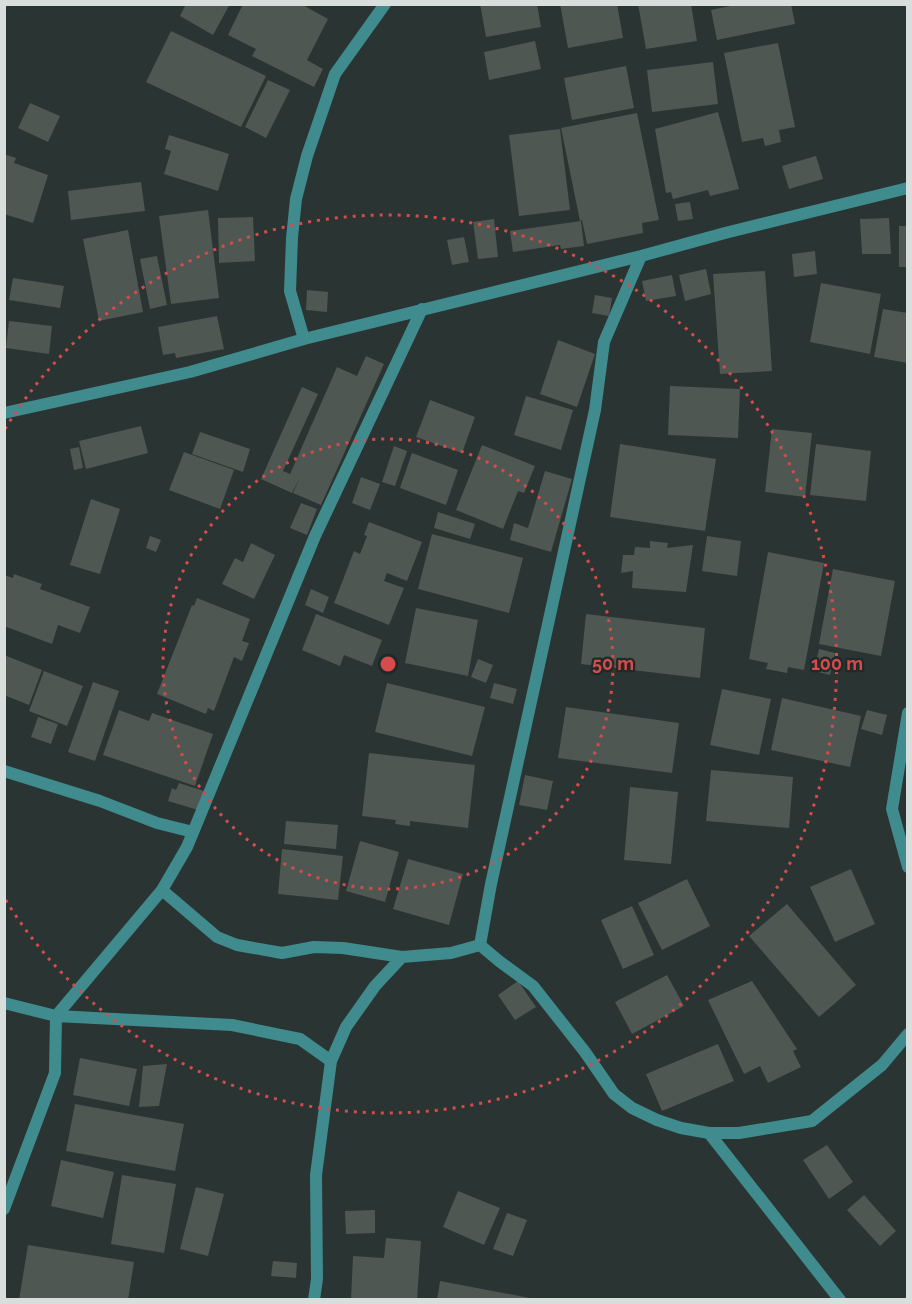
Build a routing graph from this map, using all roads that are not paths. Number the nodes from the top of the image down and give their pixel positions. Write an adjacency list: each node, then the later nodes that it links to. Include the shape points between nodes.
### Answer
1 (385, 4): 5 (street, via 335,74 296,199 290,291)
2 (908, 188): 3 (street)
3 (641, 256): 4 (street); 12 (street, via 604,342 595,410)
4 (422, 309): 5 (street); 9 (street, via 315,536)
5 (304, 339): 6 (street, via 190,372)
6 (4, 413)
7 (908, 713): 10 (street, via 892,810)
8 (4, 771): 9 (street)
9 (193, 832): 11 (street)
10 (908, 867)
11 (162, 890): 13 (street, via 217,937 237,945 282,953 314,947); 15 (street)
12 (480, 945): 13 (street, via 451,953); 18 (street, via 533,986 614,1094 657,1120)
13 (402, 957): 17 (street, via 346,1027)
14 (4, 1003): 15 (street)
15 (56, 1016): 17 (street, via 232,1025 300,1039); 19 (street, via 56,1073)
16 (908, 1034): 18 (street, via 882,1065 812,1121 739,1133)
17 (331, 1061): 20 (street, via 316,1175)
18 (709, 1133): 21 (street)
19 (4, 1209)
20 (314, 1299)
21 (840, 1299)

